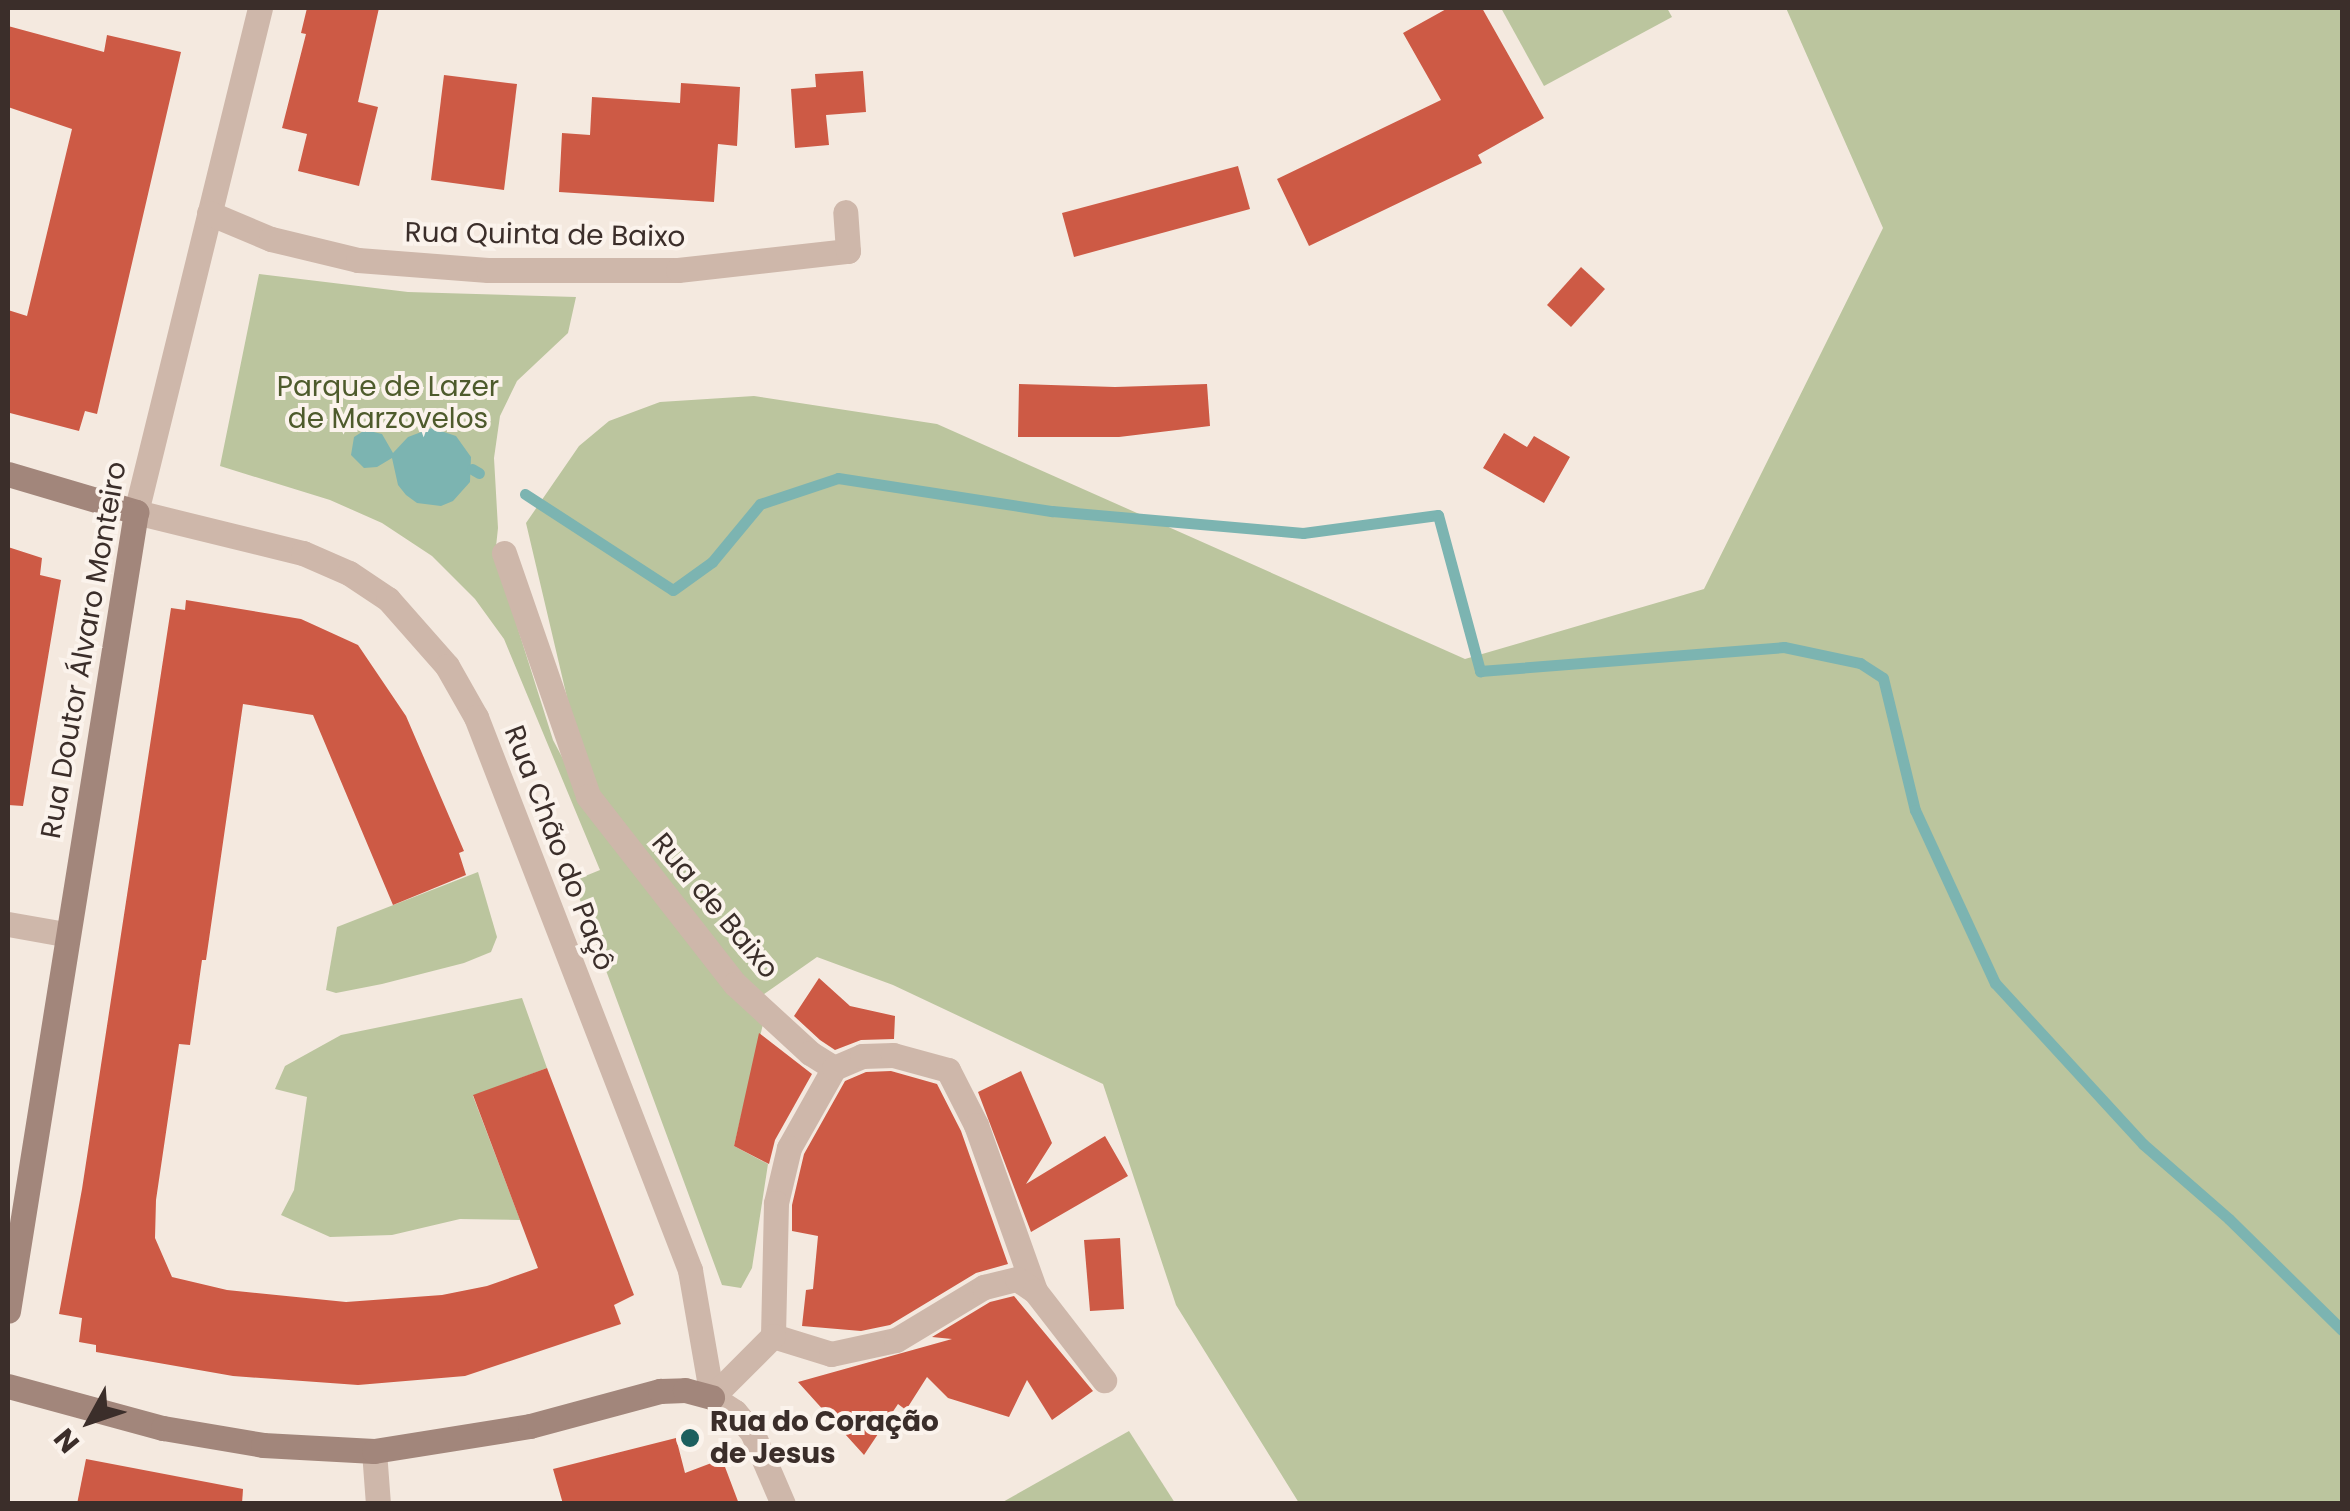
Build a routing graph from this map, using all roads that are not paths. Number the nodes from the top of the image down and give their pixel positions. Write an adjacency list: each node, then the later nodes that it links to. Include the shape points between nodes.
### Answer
1 (260, 8): 3 (street, Rua Doutor Álvaro Monteiro)
2 (845, 212): 3 (street, Rua Quinta de Baixo, via 848,251 678,270 488,270 358,260 271,239)
3 (210, 214): 5 (street, Rua Doutor Álvaro Monteiro)
4 (8, 474): 5 (street)
5 (136, 512): 8 (street, Rua Doutor Álvaro Monteiro); 15 (street, Rua Chão do Paçô, via 304,553 349,573 388,599 447,666 476,717 690,1270)
6 (504, 552): 9 (street, Rua de Baixo, via 588,796 735,984)
7 (8, 924): 8 (street)
8 (65, 934): 11 (street, Rua Doutor Álvaro Monteiro)
9 (834, 1068): 10 (street, via 862,1056 893,1054 948,1070 976,1125); 12 (street, via 789,1148 776,1203)
10 (1035, 1291): 12 (street, via 1017,1279 984,1287 896,1340 831,1354); 13 (street)
11 (8, 1311)
12 (774, 1336): 15 (street)
13 (1104, 1380)
14 (8, 1386): 16 (street, via 163,1428 262,1445)
15 (712, 1397): 16 (street, via 660,1392 530,1426); 18 (street, via 752,1432)
16 (374, 1451): 17 (street)
17 (378, 1504)
18 (783, 1504)

